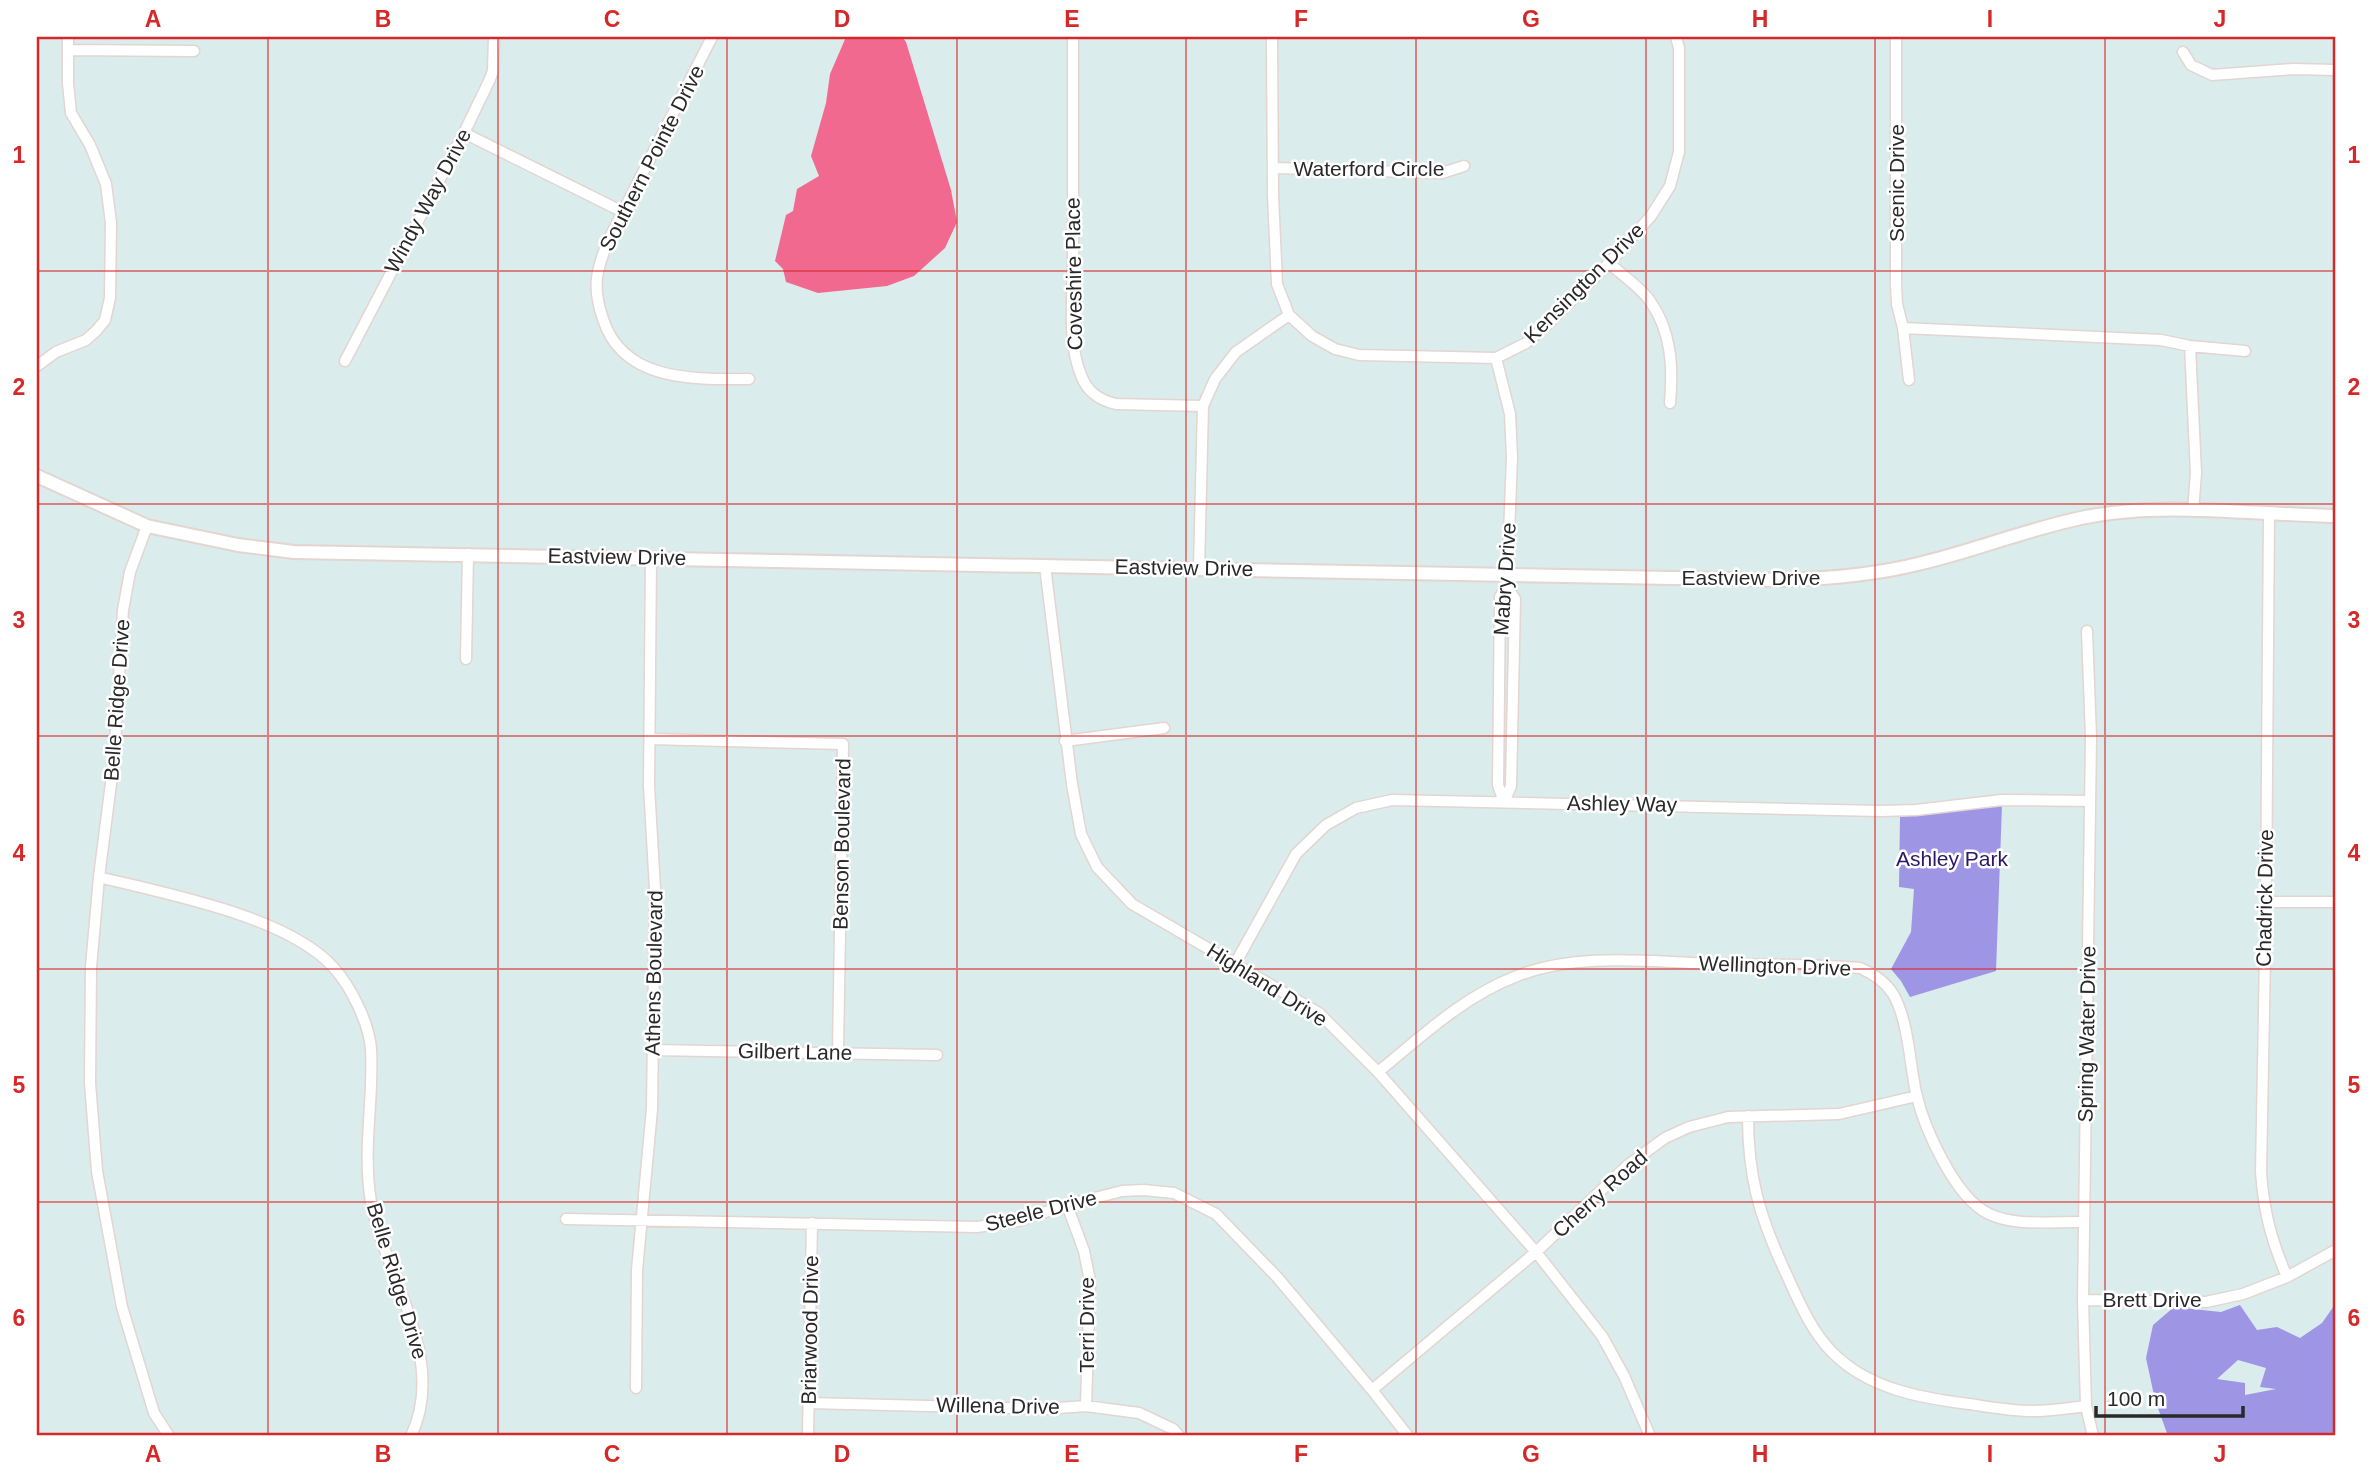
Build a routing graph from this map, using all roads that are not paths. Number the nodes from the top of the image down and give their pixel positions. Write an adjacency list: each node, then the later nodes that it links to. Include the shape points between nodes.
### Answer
1 (68, 37): 8 (street)
2 (494, 37): 12 (street, Windy Way Drive, via 493,71)
3 (712, 37): 15 (street, Southern Pointe Drive)
4 (1073, 37): 27 (street, Coveshire Place, via 1074,356 1090,391 1106,402)
5 (1272, 37): 14 (street, Kensington Drive)
6 (1676, 37): 16 (street, Kensington Drive, via 1679,152 1670,186 1651,216)
7 (1896, 37): 18 (street, Scenic Drive, via 1896,285)
8 (68, 50): 9 (street); 23 (street, via 71,114 106,184 111,223 110,298 105,320 97,330)
9 (194, 51)
10 (2183, 52): 11 (street, via 2191,65 2212,75)
11 (2336, 70)
12 (464, 134): 15 (street); 22 (street, Windy Way Drive)
13 (1464, 166): 14 (street, Waterford Circle, via 1442,173)
14 (1274, 168): 17 (street, Kensington Drive, via 1277,284)
15 (623, 212): 24 (street, Southern Pointe Drive, via 596,270 597,296 608,334 622,352 670,375)
16 (1609, 263): 21 (street, Kensington Drive, via 1536,335); 26 (street, via 1650,300 1665,330 1673,368)
17 (1289, 315): 21 (street, Kensington Drive, via 1312,336 1359,355); 27 (street, via 1236,352 1215,379)
18 (1903, 328): 19 (street, via 2161,340); 25 (street, Scenic Drive)
19 (2190, 346): 20 (street); 29 (street, via 2196,472)
20 (2245, 351)
21 (1496, 358): 37 (street, Mabry Drive, via 1510,414)
22 (345, 361)
23 (37, 366)
24 (748, 379)
25 (1909, 380)
26 (1670, 403)
27 (1203, 406): 36 (street)
28 (37, 476): 32 (street, Eastview Drive)
29 (2193, 511): 30 (street, Eastview Drive); 37 (street, Eastview Drive, via 2087,516 1922,564 1838,578)
30 (2269, 514): 31 (street, Eastview Drive); 46 (street, Chadrick Drive)
31 (2336, 516)
32 (147, 526): 33 (street, Eastview Drive, via 294,551); 45 (street, Belle Ridge Drive, via 130,572 123,610 114,760)
33 (468, 554): 34 (street, Eastview Drive); 39 (street)
34 (651, 558): 35 (street, Eastview Drive); 41 (street, Athens Boulevard)
35 (1045, 566): 36 (street, Eastview Drive); 42 (street, Highland Drive)
36 (1199, 568): 37 (street, Eastview Drive)
37 (1507, 580): 43 (street, Mabry Drive, via 1515,599 1511,786)
38 (2087, 631): 44 (street, Spring Water Drive)
39 (466, 659)
40 (1164, 728): 42 (street)
41 (651, 739): 49 (street, Athens Boulevard); 50 (street, Benson Boulevard, via 844,744)
42 (1065, 741): 48 (street, Highland Drive, via 1082,834 1097,867 1132,905)
43 (1504, 802): 44 (street, Ashley Way, via 1893,811 2002,800); 48 (street, Ashley Way, via 1392,800 1356,808 1326,825 1296,854)
44 (2090, 802): 58 (street, Spring Water Drive)
45 (99, 877): 69 (street, Belle Ridge Drive, via 91,967 90,1083 97,1171 122,1307 154,1413); 70 (street, Belle Ridge Drive, via 257,920 292,935 333,966 355,996 371,1046 366,1149 372,1203 421,1352 424,1385)
46 (2266, 902): 47 (street); 62 (street, Chadrick Drive, via 2260,1172 2269,1232)
47 (2336, 902)
48 (1235, 964): 52 (street, Highland Drive, via 1319,1013)
49 (653, 1049): 50 (street, Gilbert Lane); 57 (street, Athens Boulevard)
50 (838, 1054): 51 (street, Gilbert Lane)
51 (937, 1055)
52 (1378, 1072): 53 (street, Wellington Drive, via 1455,1008 1488,989 1519,975 1570,963 1847,967 1876,975 1893,994); 61 (street, Highland Drive)
53 (1917, 1096): 54 (street, Cherry Road, via 1839,1114); 58 (street, Wellington Drive, via 1944,1167 1967,1197 1989,1213 2021,1221)
54 (1748, 1116): 61 (street, Cherry Road, via 1709,1121 1665,1139 1628,1165); 68 (street, via 1748,1154 1765,1226 1814,1329 1832,1353 1897,1391 1931,1400 2034,1411)
55 (1067, 1205): 59 (street, Steele Drive, via 1018,1221 977,1227); 65 (street, Steele Drive, via 1144,1190 1174,1193 1216,1214 1277,1277); 67 (street, Terri Drive, via 1090,1281)
56 (566, 1219): 57 (street, Steele Drive)
57 (643, 1219): 59 (street, Steele Drive); 64 (street, Athens Boulevard, via 637,1270)
58 (2084, 1222): 63 (street, Spring Water Drive)
59 (812, 1223): 66 (street, Briarwood Drive)
60 (2336, 1250): 62 (street, Brett Drive)
61 (1536, 1252): 65 (street, Cherry Road); 74 (street, Highland Drive, via 1602,1336)
62 (2287, 1277): 63 (street, Brett Drive, via 2206,1302)
63 (2083, 1300): 68 (street, Spring Water Drive)
64 (636, 1388)
65 (1372, 1390): 73 (street, Steele Drive)
66 (809, 1403): 67 (street, Willena Drive); 71 (street, Briarwood Drive)
67 (1086, 1406): 72 (street, Willena Drive, via 1139,1413)
68 (2086, 1406): 75 (street, Spring Water Drive)
69 (169, 1436)
70 (411, 1436)
71 (808, 1436)
72 (1179, 1436)
73 (1408, 1436)
74 (1650, 1436)
75 (2093, 1436)

